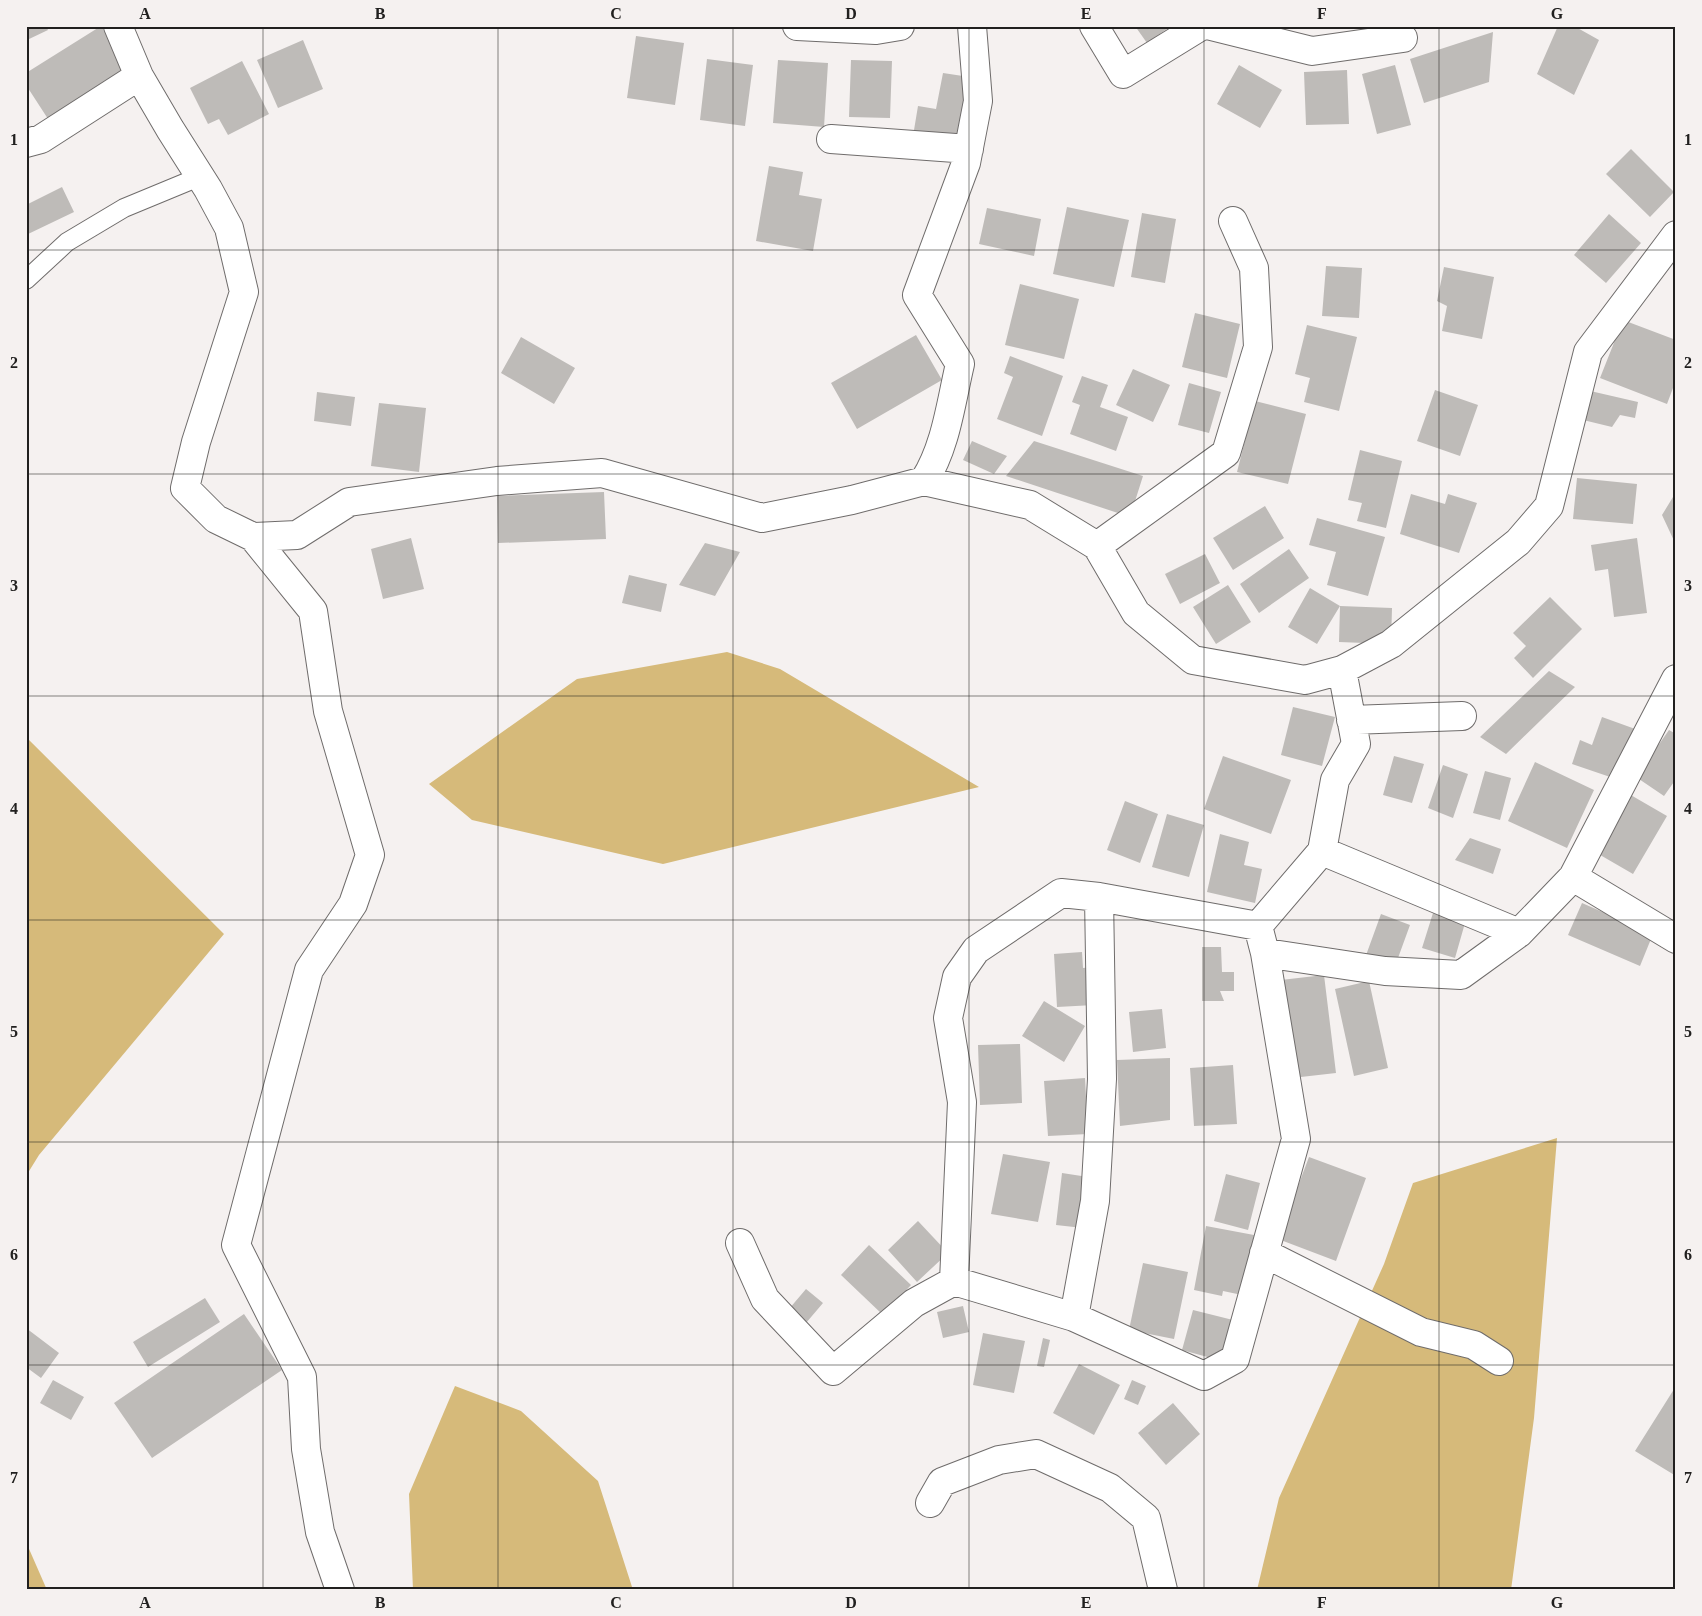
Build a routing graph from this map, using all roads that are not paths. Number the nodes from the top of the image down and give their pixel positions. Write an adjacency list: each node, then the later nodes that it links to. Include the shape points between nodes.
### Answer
1 (118, 26): 9 (street)
2 (797, 26): 3 (street, via 876,30)
3 (900, 26)
4 (972, 26): 12 (street, via 978,101)
5 (1094, 26): 6 (street, via 1123,74)
6 (1201, 26)
7 (1211, 26): 8 (street, via 1312,52)
8 (1403, 38)
9 (139, 76): 11 (street, via 41,139); 13 (street)
10 (831, 140): 12 (street)
11 (26, 143)
12 (969, 149): 17 (street, via 917,295 960,364 934,466)
13 (199, 177): 16 (lane, via 116,213 67,242); 18 (street, via 229,228 244,292 196,442 185,488 216,519)
14 (1233, 221): 19 (street, via 1254,268 1258,347 1226,453)
15 (1673, 246): 20 (street, via 1588,352 1549,506 1518,542 1390,644)
16 (26, 280)
17 (924, 481): 18 (street, via 762,518 602,473 497,481 349,502 297,535); 19 (street, via 1030,505)
18 (253, 537): 37 (street, via 313,611 328,711 370,855 353,904 309,970 236,1245 302,1377 306,1449 320,1532)
19 (1097, 546): 20 (street, via 1136,613 1193,660 1305,680)
20 (1342, 670): 23 (street)
21 (1672, 696): 25 (street)
22 (1462, 716): 23 (street)
23 (1352, 720): 24 (street, via 1356,744 1335,780)
24 (1322, 851): 27 (street); 28 (street)
25 (1573, 877): 28 (street); 29 (street)
26 (1099, 897): 27 (street); 33 (street, via 1061,893 976,950 957,977 948,1018 962,1102); 34 (street, via 1102,1079 1095,1201)
27 (1258, 926): 30 (street)
28 (1519, 933): 30 (street, via 1461,975 1385,971)
29 (1676, 939)
30 (1265, 953): 32 (street, via 1296,1139)
31 (740, 1244): 33 (street, via 765,1299 832,1371 914,1303)
32 (1264, 1253): 34 (street, via 1234,1359 1204,1376); 35 (street, via 1421,1332 1474,1344)
33 (954, 1281): 34 (street)
34 (1074, 1317)
35 (1499, 1361)
36 (930, 1503): 38 (street, via 942,1482 999,1460 1036,1454 1110,1488 1146,1518)
37 (340, 1590)
38 (1163, 1590)

